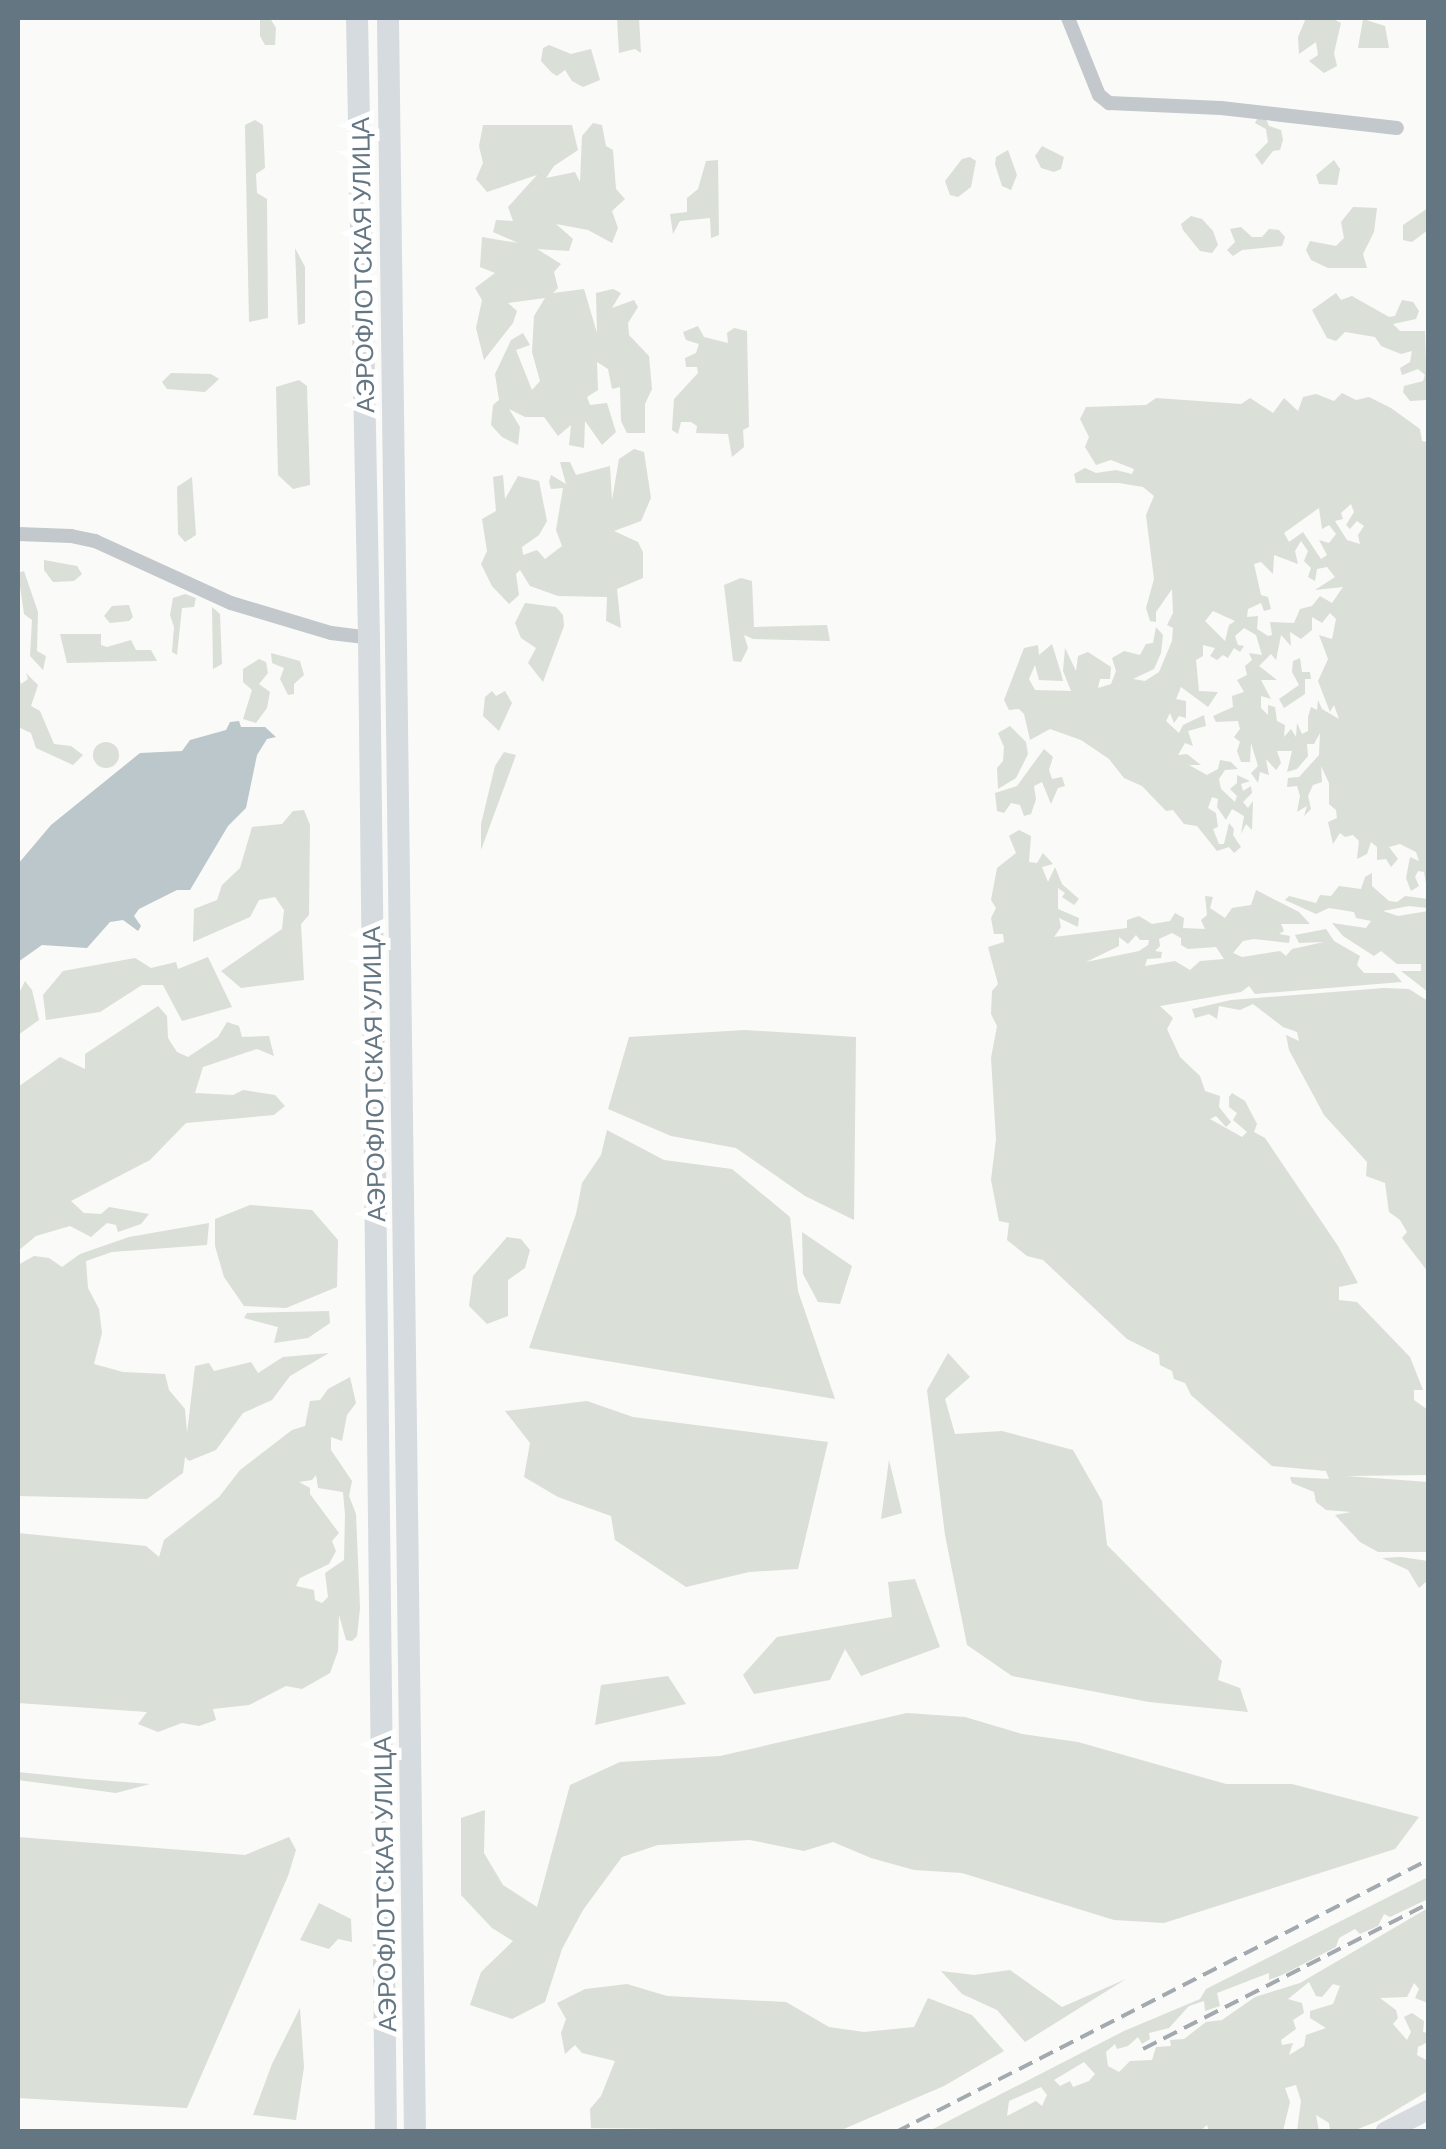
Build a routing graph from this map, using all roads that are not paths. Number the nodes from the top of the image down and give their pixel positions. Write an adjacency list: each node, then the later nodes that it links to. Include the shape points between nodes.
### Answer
1 (356, 18): 6 (main road, АЭРОФЛОТСКАЯ УЛИЦА)
2 (388, 18): 9 (main road, АЭРОФЛОТСКАЯ УЛИЦА)
3 (1068, 18): 4 (street, via 1099,94 1110,103)
4 (1396, 128)
5 (18, 534): 6 (street, via 96,542 231,603)
6 (369, 638): 8 (main road, АЭРОФЛОТСКАЯ УЛИЦА)
7 (1428, 2110): 10 (street)
8 (386, 2132)
9 (415, 2132)
10 (1384, 2132)

